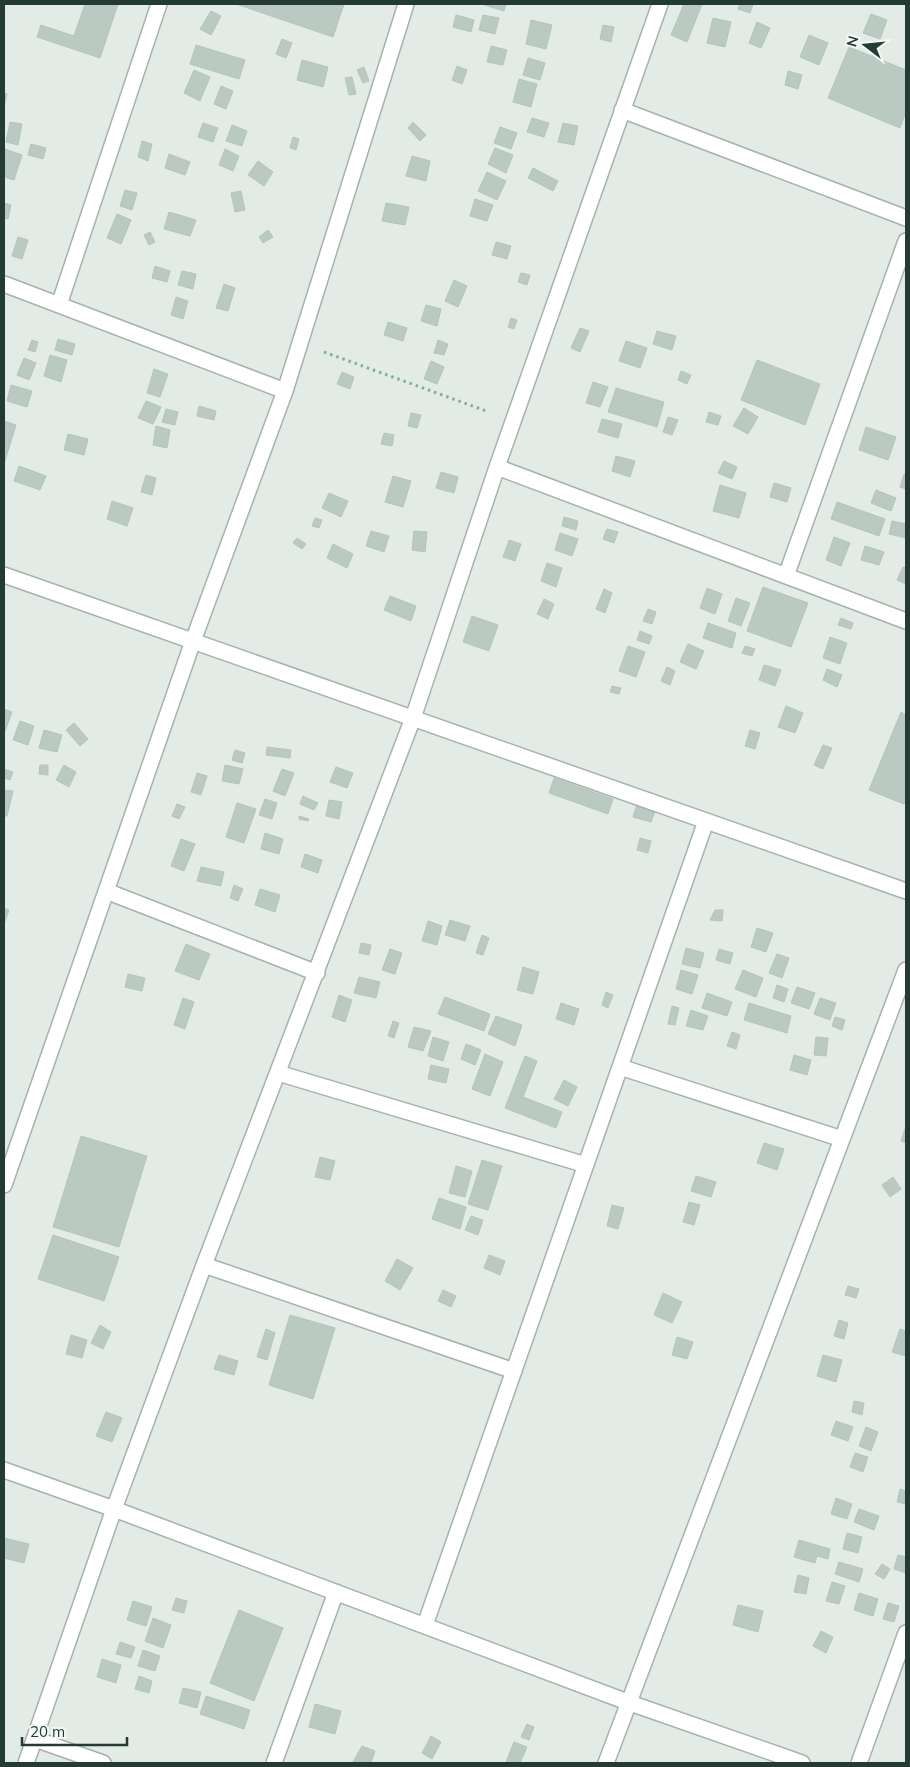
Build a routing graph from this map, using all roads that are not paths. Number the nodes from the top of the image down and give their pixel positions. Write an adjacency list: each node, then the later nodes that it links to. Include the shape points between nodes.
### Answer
1 (159, 4): 8 (street)
2 (406, 4): 9 (street)
3 (660, 4): 4 (street)
4 (622, 110): 5 (street); 10 (street)
5 (906, 218)
6 (906, 241): 12 (street)
7 (4, 284): 8 (street)
8 (59, 305): 9 (street)
9 (285, 391): 14 (street)
10 (497, 468): 12 (street); 15 (street)
11 (4, 575): 14 (street)
12 (786, 576): 13 (street)
13 (906, 621)
14 (193, 641): 15 (street); 18 (street)
15 (413, 718): 16 (street); 20 (street)
16 (706, 821): 17 (street); 21 (street)
17 (906, 891)
18 (106, 892): 20 (street); 25 (street)
19 (906, 970): 23 (street)
20 (317, 973): 22 (street)
21 (620, 1067): 23 (street); 24 (street)
22 (278, 1073): 24 (street); 26 (street)
23 (842, 1140): 33 (street)
24 (586, 1165): 27 (street)
25 (4, 1185)
26 (204, 1265): 27 (street); 29 (street)
27 (514, 1372): 31 (street)
28 (4, 1470): 29 (street)
29 (114, 1509): 30 (street); 34 (street)
30 (336, 1592): 31 (street); 37 (street)
31 (425, 1625): 33 (street)
32 (906, 1633): 40 (street)
33 (630, 1703): 38 (street); 39 (street)
34 (35, 1738): 35 (street); 36 (street)
35 (26, 1763)
36 (103, 1763)
37 (274, 1763)
38 (606, 1763)
39 (802, 1763)
40 (859, 1763)

